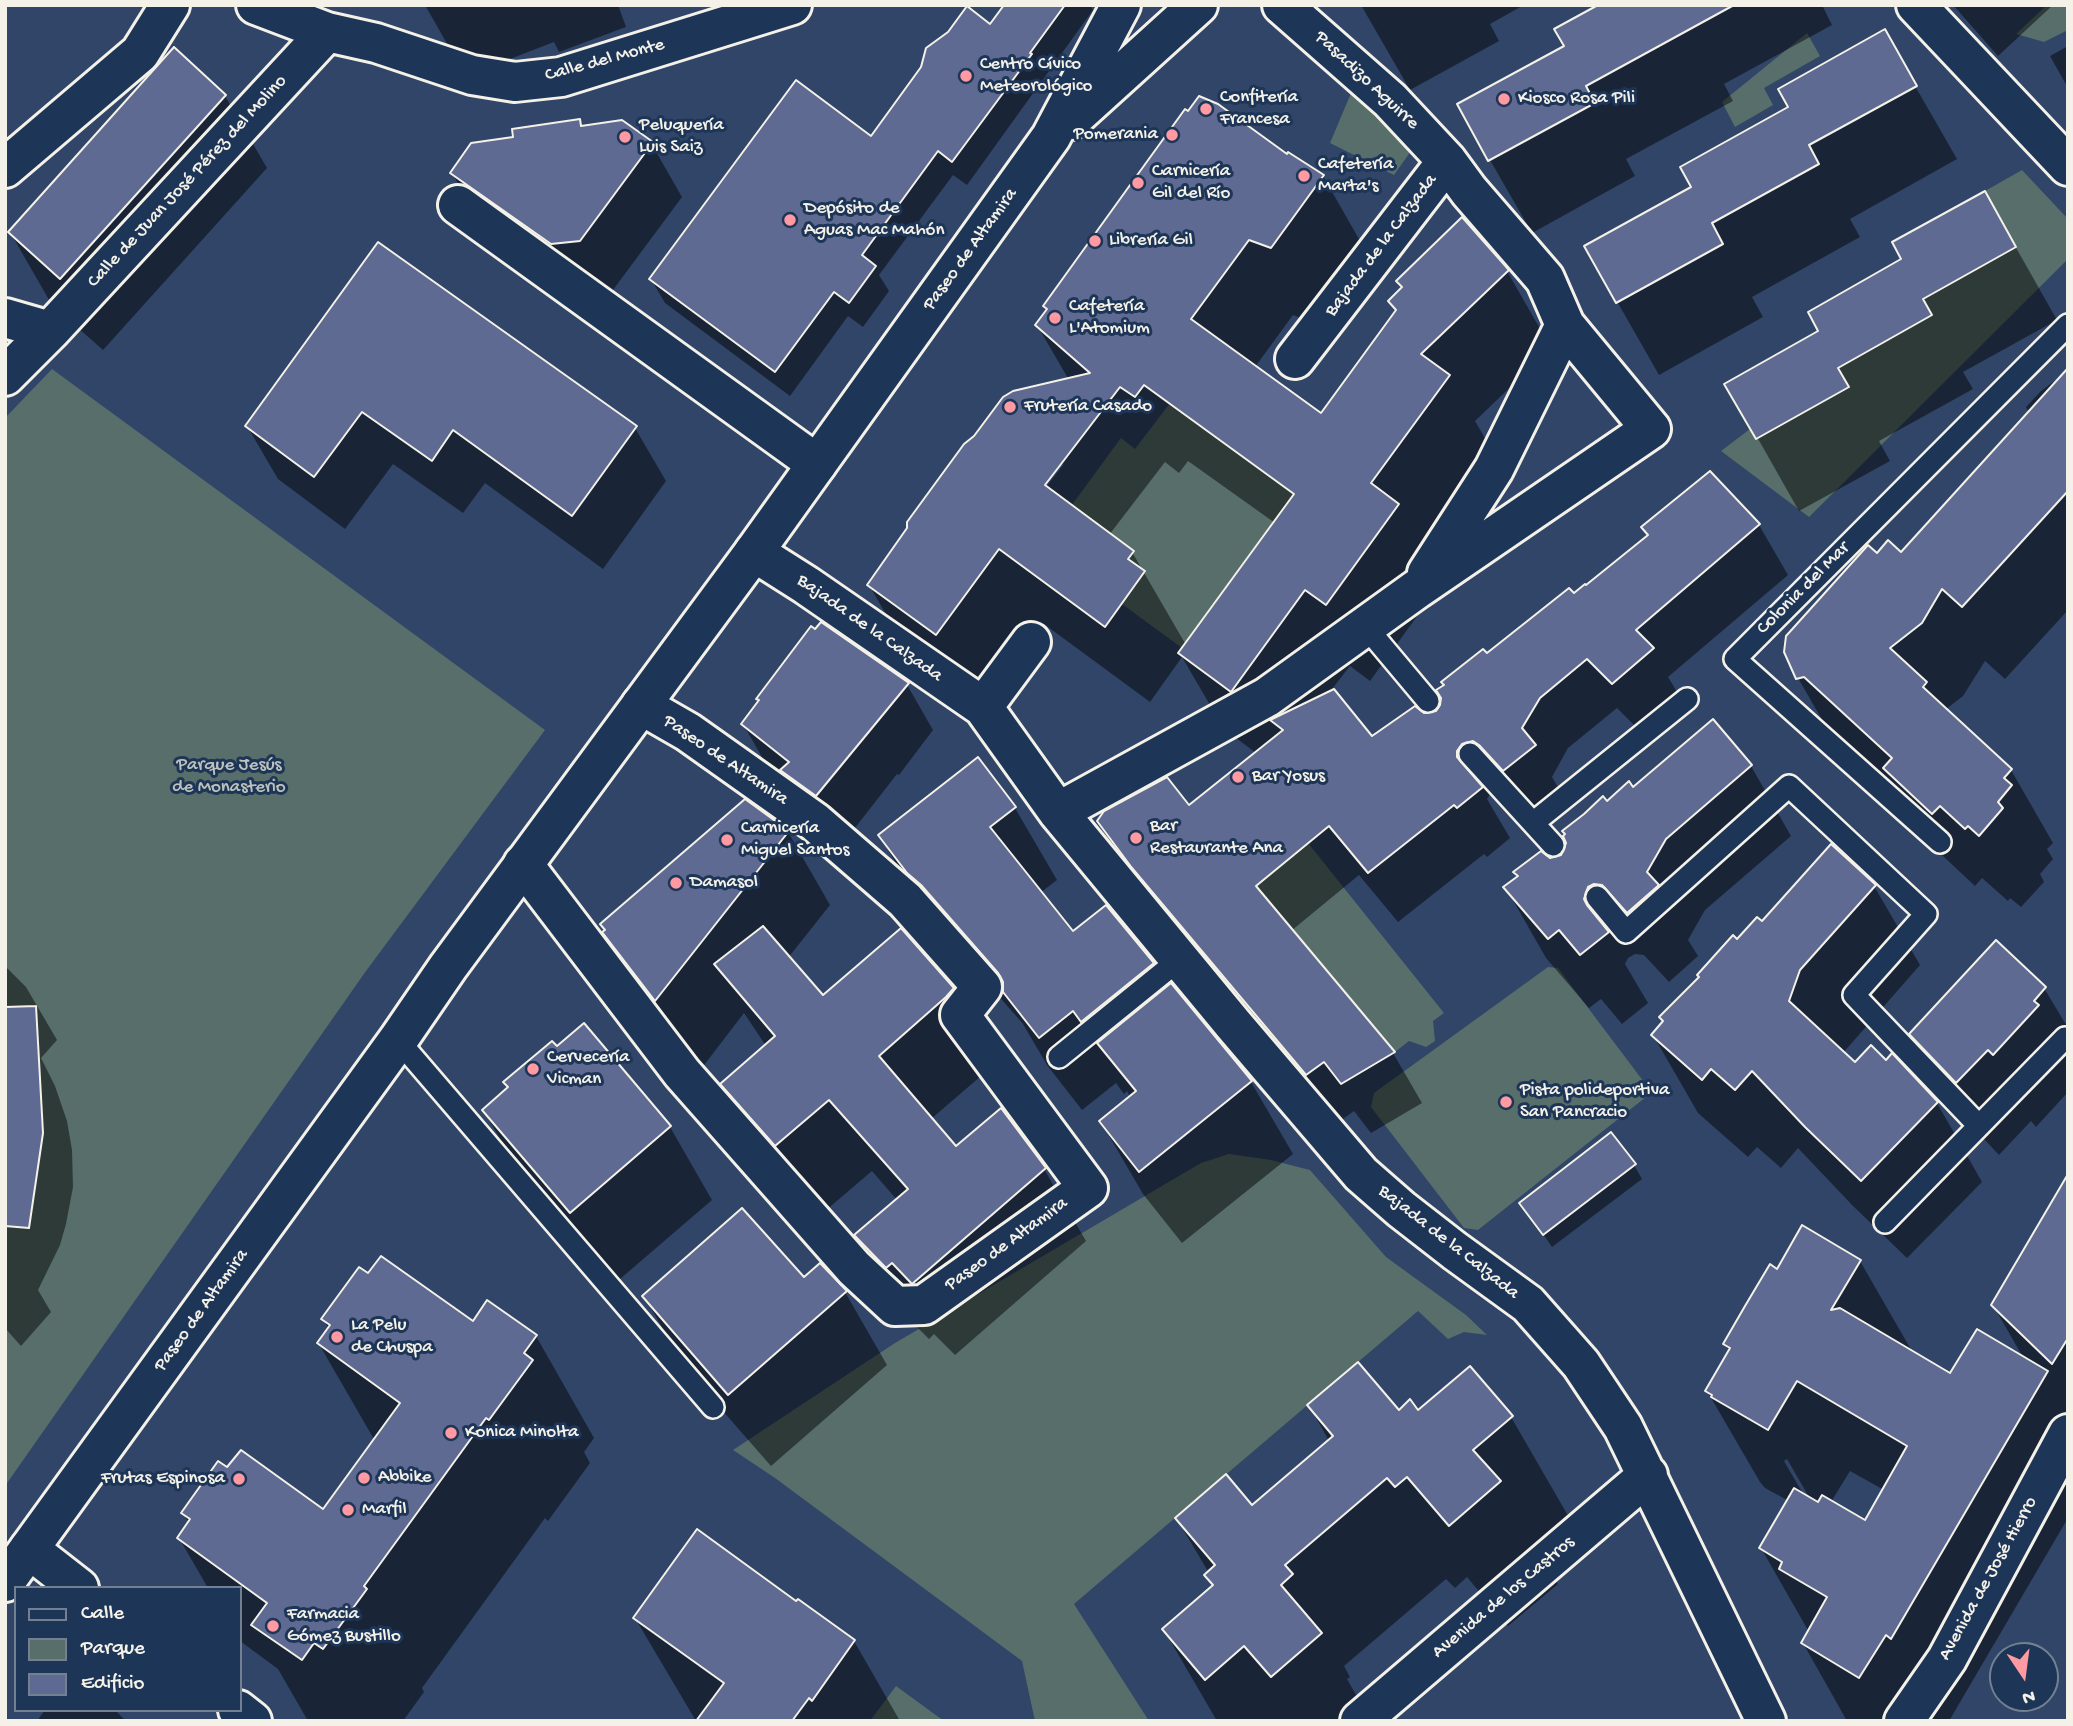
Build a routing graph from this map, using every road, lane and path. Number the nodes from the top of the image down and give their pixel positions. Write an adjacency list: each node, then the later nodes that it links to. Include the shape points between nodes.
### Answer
1 (170, 5): 12 (street, via 140,53)
2 (256, 5): 8 (street, Calle del Monte)
3 (792, 5): 8 (street, Calle del Monte, via 561,77 515,82 472,75)
4 (1121, 5): 9 (street, Paseo de Altamira)
5 (1198, 5): 9 (street, Paseo de Altamira)
6 (1282, 5): 10 (street, Pasadizo Aguirre, via 1390,100)
7 (1916, 5): 11 (street)
8 (327, 32): 17 (street, Calle de Juan José Pérez del Molino)
9 (1051, 138): 20 (street, Paseo de Altamira)
10 (1447, 161): 15 (street, Bajada de la Calzada, via 1545,279); 18 (street, Bajada de la Calzada)
11 (2068, 166)
12 (5, 168)
13 (458, 205): 20 (street)
14 (5, 318): 17 (street)
15 (1565, 325): 21 (street, Bajada de la Calzada); 22 (street, Bajada de la Calzada, via 1650,429)
16 (2068, 325): 34 (lane, Colonia del Mar, via 1735,659)
17 (50, 331): 19 (street, Calle de Juan José Pérez del Molino)
18 (1295, 359)
19 (5, 376)
20 (817, 464): 23 (street, Paseo de Altamira)
21 (1494, 469): 22 (street, via 1509,496); 24 (street, Bajada de la Calzada)
22 (1526, 513): 24 (street, Bajada de la Calzada)
23 (754, 552): 29 (street, Paseo de Altamira); 30 (street, Bajada de la Calzada)
24 (1417, 589): 25 (street, Bajada de la Calzada)
25 (1366, 626): 28 (lane); 32 (street, Bajada de la Calzada, via 1267,697)
26 (1031, 642): 30 (street)
27 (1687, 699): 33 (lane)
28 (1428, 701)
29 (641, 705): 36 (street, Paseo de Altamira); 36 (street, Paseo de Altamira, via 688,732 815,822 905,900 982,988 960,1015 1088,1188 924,1305 895,1306 854,1268 682,1073)
30 (983, 707): 32 (street, Bajada de la Calzada)
31 (1470, 754): 33 (lane)
32 (1058, 811): 38 (street, Bajada de la Calzada)
33 (1533, 823): 35 (lane)
34 (1940, 842)
35 (1553, 845)
36 (523, 864): 40 (street, Paseo de Altamira)
37 (1597, 897): 42 (lane, via 1626,932 1789,786 1926,914 1854,995)
38 (1181, 960): 41 (lane); 46 (street, Bajada de la Calzada, via 1361,1174 1528,1304 1581,1364)
39 (2065, 1038): 42 (lane)
40 (398, 1040): 44 (lane); 47 (street, Paseo de Altamira)
41 (1059, 1057)
42 (1979, 1126): 43 (lane)
43 (1885, 1222)
44 (713, 1407)
45 (2068, 1434): 52 (street, Avenida de José Hierro, via 1947,1659)
46 (1648, 1475): 50 (street, Avenida de los Castros); 51 (street, Bajada de la Calzada)
47 (29, 1549): 48 (street, Paseo de Altamira); 49 (street)
48 (5, 1582)
49 (76, 1586)
50 (1360, 1721)
51 (1766, 1721)
52 (1904, 1721)

